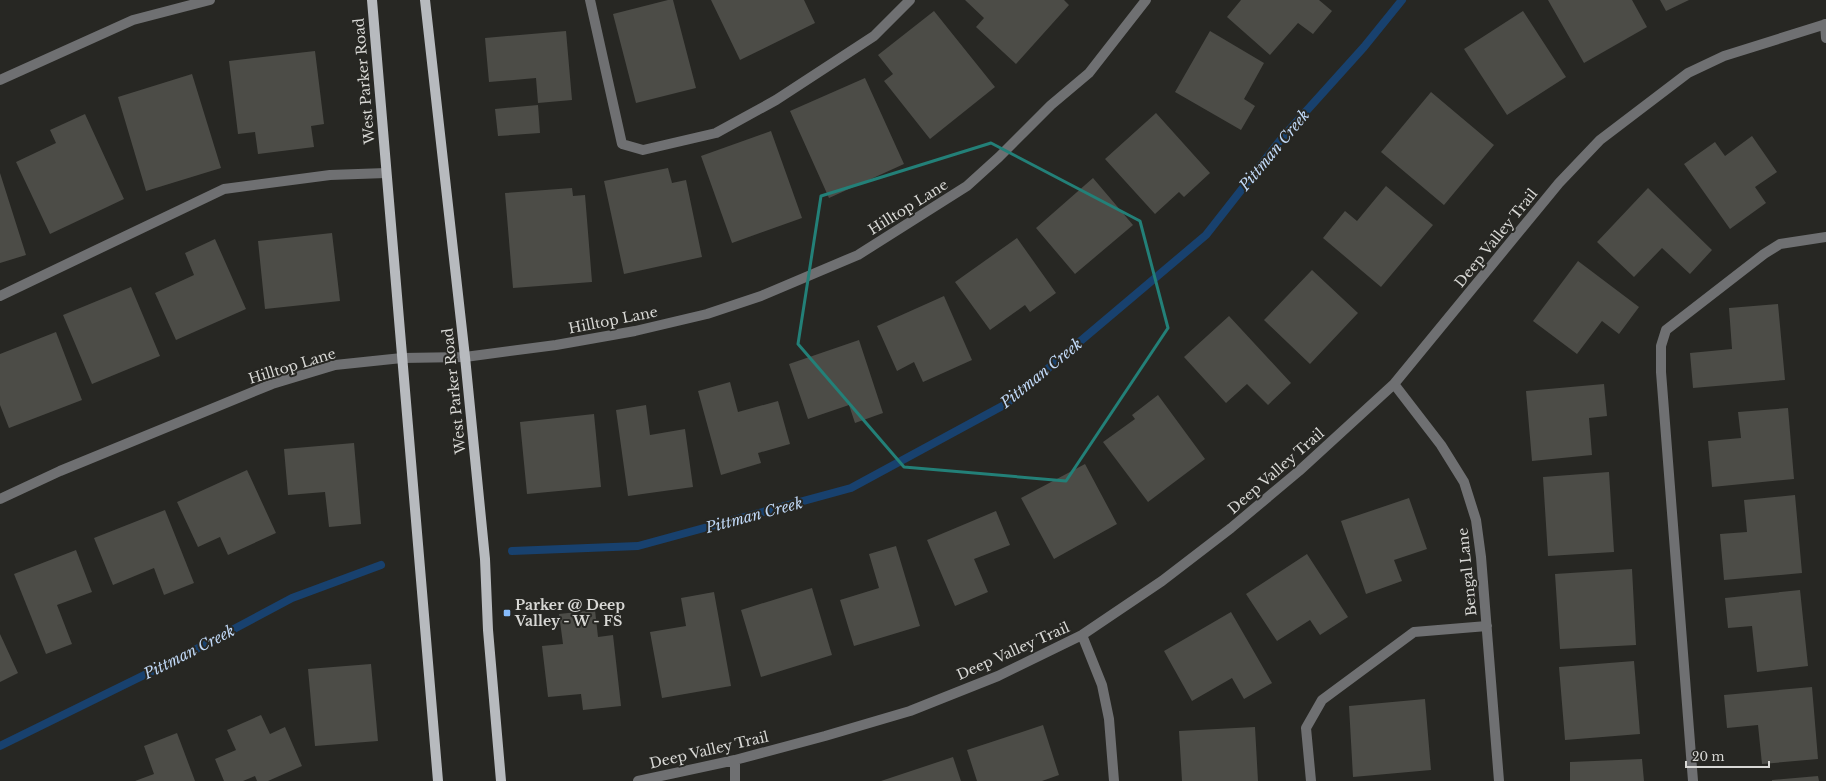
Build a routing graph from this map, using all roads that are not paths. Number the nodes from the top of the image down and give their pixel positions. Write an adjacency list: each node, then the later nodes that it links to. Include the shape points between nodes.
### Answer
1 (210, 0): 9 (street, via 133,20)
2 (372, 0): 10 (main road, West Parker Road)
3 (425, 0): 13 (main road, West Parker Road)
4 (590, 0): 5 (street, via 622,144 643,150 716,133 776,100 874,36)
5 (910, 0)
6 (1146, 0): 13 (street, Hilltop Lane, via 1089,73 1051,105 967,186 858,255 761,296 707,314 628,332)
7 (1825, 24): 8 (street); 15 (street, Deep Valley Trail, via 1724,56 1688,73 1600,140 1559,182)
8 (1826, 38)
9 (0, 80)
10 (386, 173): 12 (street, via 330,175 224,189); 14 (main road, West Parker Road)
11 (1826, 237): 27 (street, via 1780,244 1764,254 1666,330 1661,346 1678,606)
12 (0, 296)
13 (465, 357): 14 (street, Hilltop Lane); 21 (main road, West Parker Road, via 485,559 488,630)
14 (402, 358): 16 (street, Hilltop Lane, via 334,365 272,384 60,470); 20 (main road, West Parker Road)
15 (1394, 384): 17 (street, Bengal Lane, via 1441,444 1464,482 1476,520); 18 (street, Deep Valley Trail, via 1299,471 1231,528 1162,581)
16 (0, 499)
17 (1487, 626): 25 (street, via 1414,632 1322,700 1306,728); 26 (street, Bengal Lane)
18 (1082, 635): 19 (street, Deep Valley Trail, via 998,676 910,711); 24 (street, via 1102,685 1109,719)
19 (734, 760): 22 (street, Deep Valley Trail); 23 (street)
20 (438, 781)
21 (501, 781)
22 (638, 781)
23 (735, 781)
24 (1114, 781)
25 (1311, 781)
26 (1499, 781)
27 (1693, 781)

